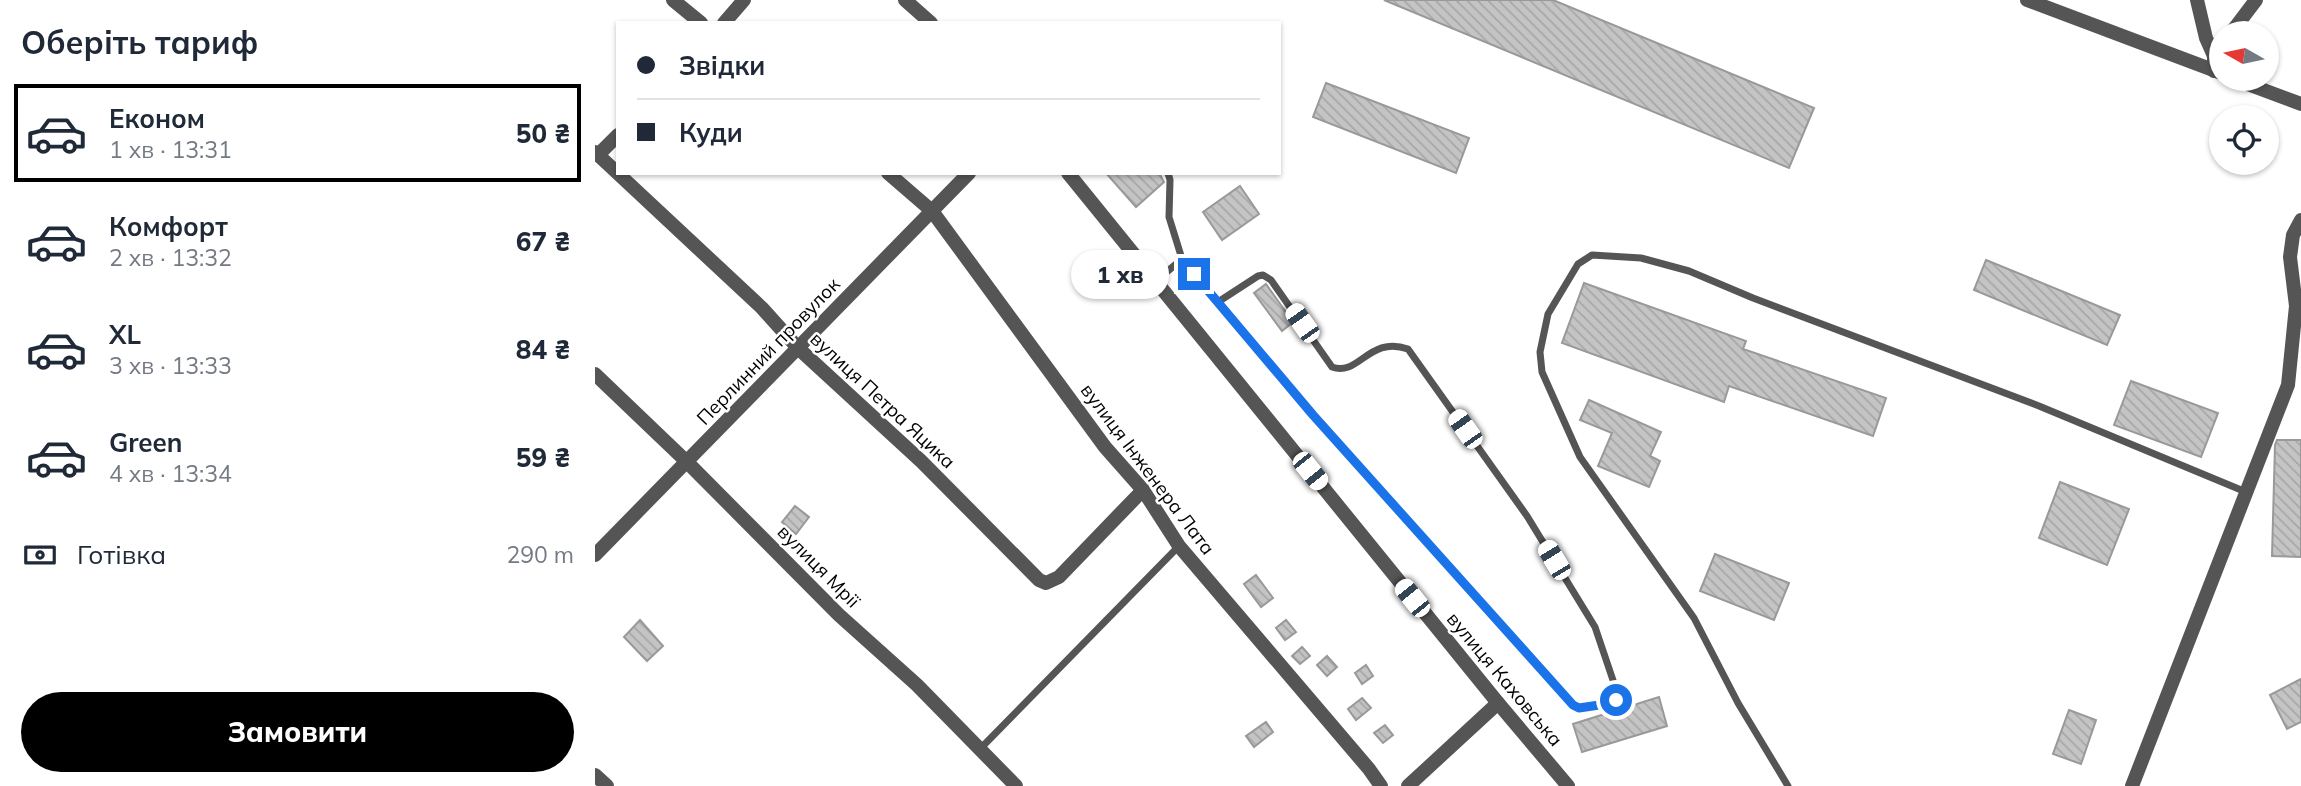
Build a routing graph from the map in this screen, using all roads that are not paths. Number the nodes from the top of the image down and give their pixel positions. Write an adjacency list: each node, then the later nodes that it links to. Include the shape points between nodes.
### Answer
1 (673, 0): 7 (street)
2 (744, 0): 8 (street)
3 (905, 0): 9 (street)
4 (2027, 0): 12 (street)
5 (2197, 0): 11 (street)
6 (2256, 0): 10 (street)
7 (699, 21)
8 (726, 21)
9 (929, 21)
10 (2240, 21)
11 (2209, 45)
12 (2209, 59)
13 (2266, 91): 14 (street)
14 (2301, 104)
15 (616, 137): 16 (street)
16 (597, 154): 17 (street, вулиця Петра Яцика)
17 (616, 172)
18 (620, 175): 28 (street, вулиця Петра Яцика, via 762,308)
19 (890, 175): 23 (street, вулиця Інженера Лата)
20 (967, 175): 23 (street, Перлинний провулок)
21 (1069, 175): 26 (street, вулиця Каховська)
22 (1169, 175): 25 (lane, via 1169,216)
23 (932, 211): 28 (street, Перлинний провулок); 31 (street, вулиця Інженера Лата, via 1105,447)
24 (2301, 220): 32 (street, via 2290,257 2296,306 2288,384)
25 (1182, 259): 26 (lane); 27 (lane)
26 (1155, 281): 35 (street, вулиця Каховська)
27 (1218, 302): 27 (lane, via 1263,275 1332,367 1342,370 1391,344 1408,349 1527,516 1595,627 1618,695 1613,703 1573,705)
28 (798, 348): 30 (street, Перлинний провулок); 31 (street, вулиця Петра Яцика, via 1046,583 1059,577)
29 (595, 374): 30 (street, вулиця Мрії)
30 (687, 462): 34 (street, Перлинний провулок); 36 (street, вулиця Мрії)
31 (1143, 490): 33 (street, вулиця Інженера Лата)
32 (2247, 492): 43 (lane, via 1689,271 1641,258 1592,255 1578,264 1548,314 1539,352 1542,372 1580,457 1694,618); 44 (street)
33 (1179, 546): 36 (lane); 40 (street, вулиця Інженера Лата)
34 (595, 555)
35 (1498, 703): 41 (street); 42 (street, вулиця Каховська)
36 (980, 749): 39 (street, вулиця Мрії)
37 (595, 775): 38 (street)
38 (607, 786)
39 (1016, 786)
40 (1381, 786)
41 (1408, 786)
42 (1568, 786)
43 (1787, 786)
44 (2132, 786)

